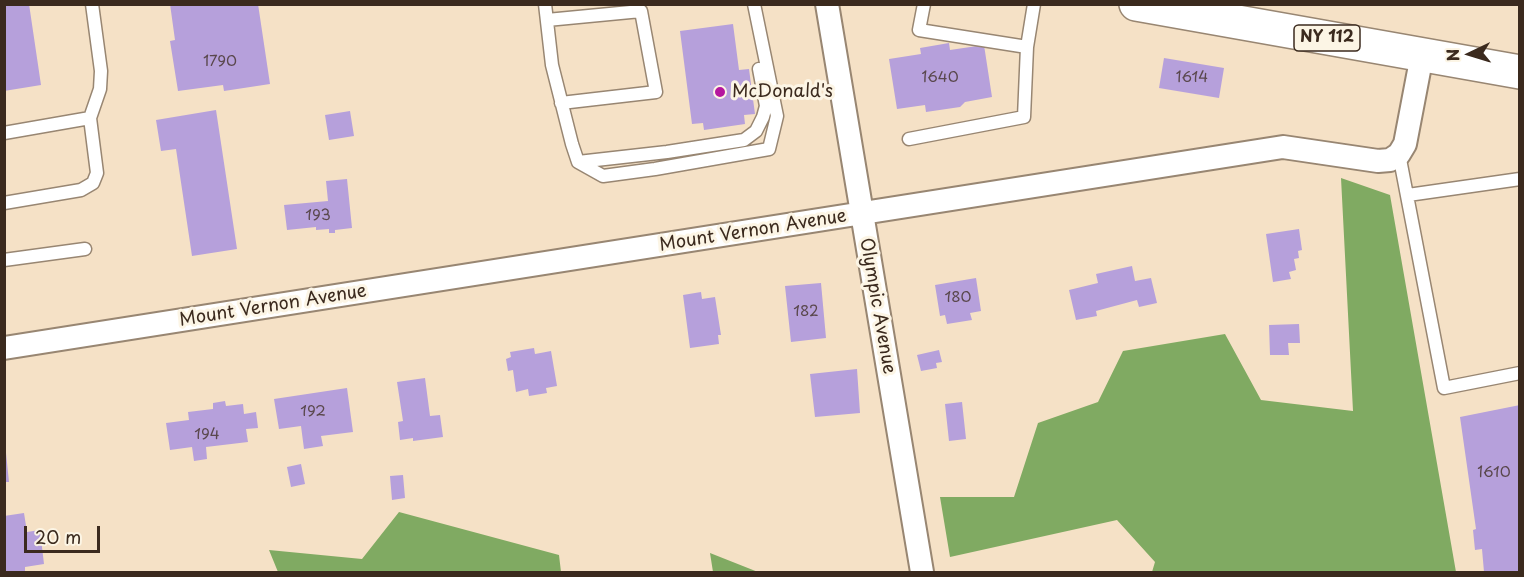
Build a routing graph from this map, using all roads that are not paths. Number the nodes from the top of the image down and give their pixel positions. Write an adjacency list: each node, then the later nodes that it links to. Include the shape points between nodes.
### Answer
1 (92, 4): 14 (lane, via 101,71 100,89)
2 (545, 4): 8 (lane)
3 (754, 4): 9 (lane)
4 (827, 4): 22 (street, Olympic Avenue)
5 (924, 4): 10 (lane, via 919,30)
6 (1035, 4): 10 (lane)
7 (1136, 4): 11 (main road, NY 112)
8 (547, 20): 13 (lane); 13 (lane, via 641,10 656,92)
9 (757, 21): 18 (lane, via 757,52 766,106 756,131 744,140 728,143); 18 (lane, via 777,116 769,149 603,176)
10 (1027, 47): 16 (lane, via 1024,117)
11 (1422, 55): 12 (main road, NY 112); 17 (street, via 1405,144)
12 (1520, 72)
13 (561, 103): 18 (lane)
14 (90, 118): 15 (lane); 21 (lane, via 98,173 93,183 81,190)
15 (4, 133)
16 (909, 139)
17 (1399, 154): 20 (lane); 22 (street, Mount Vernon Avenue, via 1378,161 1283,147)
18 (578, 162)
19 (1520, 179): 20 (lane)
20 (1408, 195): 26 (lane, via 1444,388)
21 (4, 203)
22 (861, 214): 25 (street, Mount Vernon Avenue); 27 (street, Olympic Avenue)
23 (85, 249): 24 (lane)
24 (4, 260)
25 (4, 348)
26 (1520, 373)
27 (922, 573)

